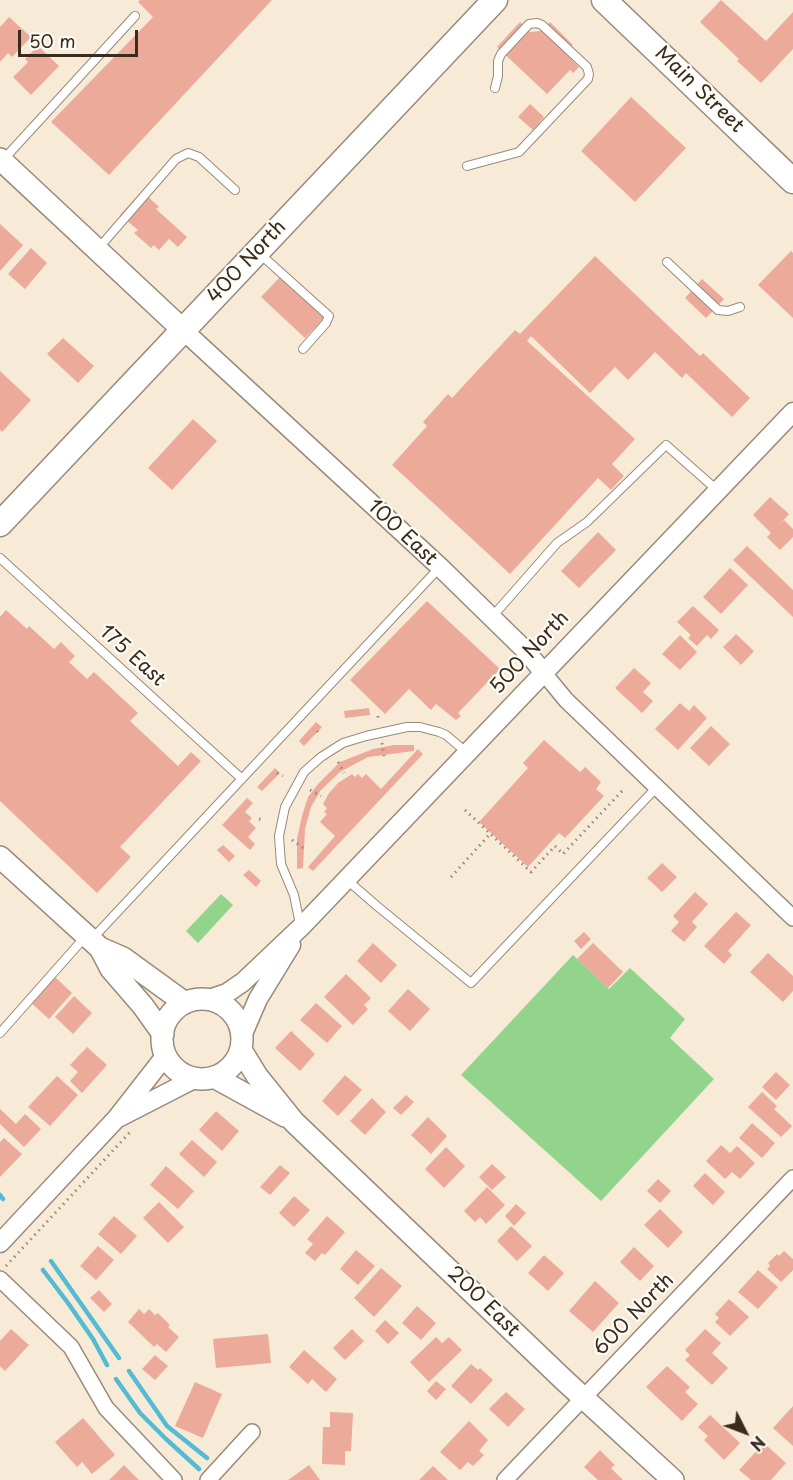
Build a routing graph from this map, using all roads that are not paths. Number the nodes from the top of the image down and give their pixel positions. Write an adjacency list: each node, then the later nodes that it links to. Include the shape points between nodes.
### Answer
1 (495, 0): 10 (main road, 400 North)
2 (604, 0): 7 (main road, Main Street)
3 (135, 16): 5 (lane)
4 (495, 88): 6 (lane, via 501,54 529,24 542,26 587,67 589,74 519,152)
5 (1, 160): 9 (main road, 100 East)
6 (467, 166)
7 (793, 181)
8 (235, 190): 9 (lane, via 199,157 188,153 176,159)
9 (97, 250): 13 (main road, 100 East)
10 (257, 252): 13 (main road, 400 North); 14 (lane, via 328,316)
11 (667, 262): 12 (lane, via 718,310)
12 (740, 307)
13 (183, 330): 17 (main road, 400 North); 19 (street, 100 East)
14 (303, 349)
15 (793, 412): 16 (street, 500 North)
16 (717, 490): 20 (lane, via 666,445 587,522 557,543); 21 (street, 500 North)
17 (0, 524)
18 (0, 558): 23 (lane, 175 East)
19 (440, 567): 20 (street, 100 East); 23 (lane)
20 (491, 617): 21 (street, 100 East)
21 (543, 672): 22 (street, 500 North); 24 (street, 100 East, via 566,700)
22 (466, 752): 26 (street, 500 North); 28 (lane, via 439,732 407,727 343,743 304,772 285,807 279,836 281,864 294,895)
23 (242, 779): 29 (lane)
24 (656, 788): 26 (lane, via 471,982); 27 (street, 100 East)
25 (0, 858): 29 (main road)
26 (347, 880): 28 (street, 500 North)
27 (793, 918)
28 (301, 927): 30 (street, 500 North, via 243,982); 34 (street, 500 North, via 258,999)
29 (92, 942): 31 (main road, via 123,958); 32 (lane); 33 (main road)
30 (209, 999): 31 (main road); 34 (main road, via 233,1012 240,1023)
31 (185, 1003): 33 (main road, via 166,1022)
32 (0, 1033)
33 (163, 1034): 35 (main road)
34 (242, 1043): 36 (main road, via 236,1062 226,1071); 38 (main road, 200 East, via 257,1076)
35 (166, 1055): 36 (main road, via 177,1070); 37 (street)
36 (204, 1078): 37 (street); 38 (main road, 200 East)
37 (116, 1119): 40 (street)
38 (294, 1122): 42 (main road, 200 East)
39 (793, 1178): 42 (street, 600 North)
40 (0, 1243)
41 (1, 1275): 44 (street, via 70,1347 106,1408)
42 (583, 1398): 46 (street, 600 North); 47 (main road, 200 East)
43 (252, 1432): 45 (street)
44 (174, 1480)
45 (207, 1480)
46 (505, 1480)
47 (673, 1480)

